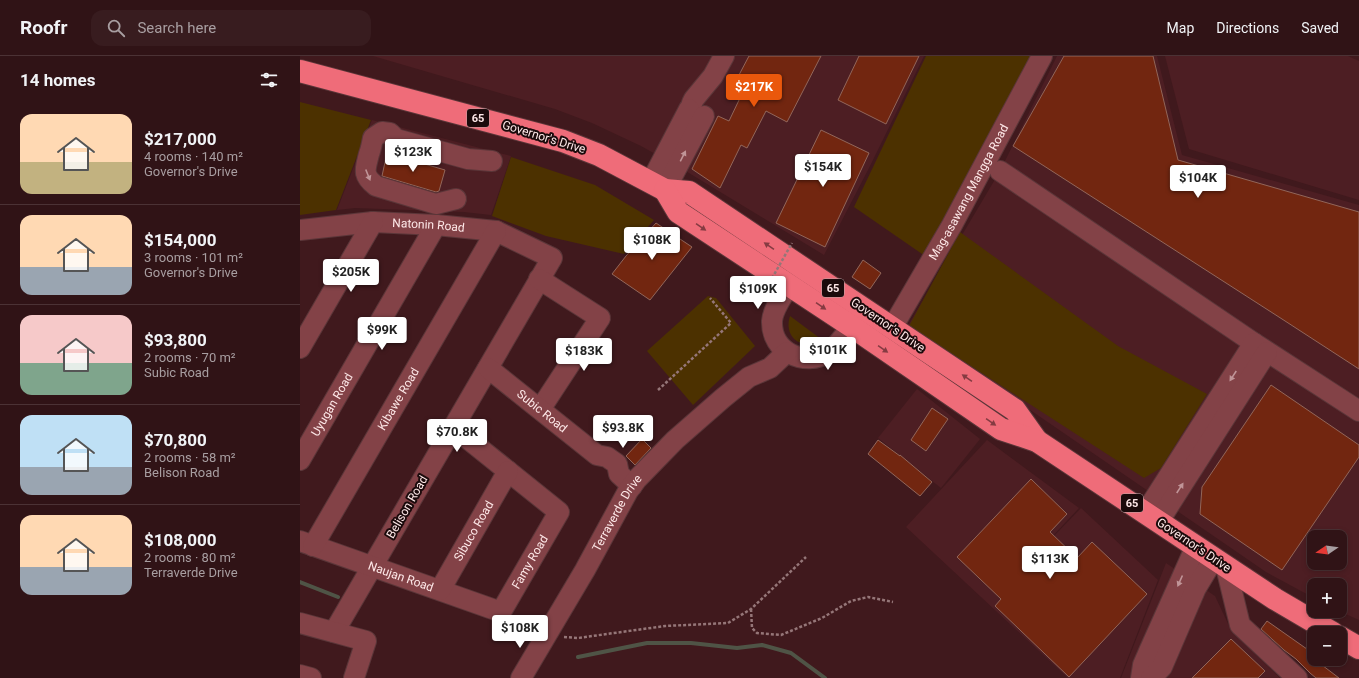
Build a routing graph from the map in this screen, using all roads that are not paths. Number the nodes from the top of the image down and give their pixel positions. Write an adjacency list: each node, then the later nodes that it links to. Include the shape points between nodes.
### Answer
1 (724, 56): 6 (street, via 713,76 694,99 698,110)
2 (1042, 56): 18 (street, Mag-asawang Mangga Road, via 952,225)
3 (300, 71): 6 (highway, Governor's Drive / 65, via 563,141 599,155)
4 (492, 161): 7 (street, one-way to 7, via 468,159 396,139 390,133 382,132 373,138 365,168 366,176 376,186 436,204)
5 (1000, 171): 21 (street)
6 (658, 186): 13 (highway, Governor's Drive / 65, one-way to 6, via 689,192); 15 (highway, Governor's Drive / 65, one-way to 15, via 678,212)
7 (456, 199)
8 (374, 222): 9 (street, Natonin Road); 11 (street, Natonin Road); 20 (street)
9 (436, 225): 10 (street, Natonin Road); 27 (street, Uyugan Road)
10 (496, 231): 12 (street, Natonin Road); 31 (street, Kibawe Road)
11 (302, 233)
12 (552, 258): 14 (street, Belison Road)
13 (802, 267): 15 (street); 16 (highway, Governor's Drive / 65)
14 (539, 279): 22 (street, Belison Road); 23 (street, via 600,318)
15 (790, 286): 17 (highway, Governor's Drive / 65, one-way to 17); 19 (street, via 774,311 772,321 773,332)
16 (865, 310): 17 (street); 18 (highway, Governor's Drive / 65)
17 (851, 326): 19 (street, via 831,351 821,357 798,357); 26 (highway, Governor's Drive / 65, one-way to 26, via 1001,429)
18 (892, 328): 26 (highway, Governor's Drive / 65, one-way to 18, via 1015,410)
19 (782, 347): 29 (street, Terraverde Drive, via 770,368 749,377 686,430 652,463)
20 (300, 348)
21 (1260, 348): 24 (street); 30 (street)
22 (488, 368): 23 (street, Subic Road); 25 (street, Belison Road)
23 (541, 408): 29 (street, Subic Road, via 597,455 601,465 610,473)
24 (1359, 411)
25 (453, 427): 28 (street); 34 (street, Belison Road)
26 (1037, 441): 30 (highway, Governor's Drive / 65)
27 (300, 460)
28 (508, 471): 35 (street, Sibuco Road); 36 (street, Famy Road, via 559,512)
29 (626, 480): 45 (street, Terraverde Drive, via 546,636)
30 (1152, 516): 32 (highway, Governor's Drive / 65)
31 (307, 543): 34 (street, Naujan Road)
32 (1196, 546): 33 (highway, Governor's Drive / 65); 46 (street, one-way to 46, via 1143,665)
33 (1220, 563): 38 (highway, Governor's Drive / 65); 47 (street, via 1196,588 1162,667); 48 (street, via 1240,625)
34 (373, 566): 35 (street, Naujan Road); 39 (street, Belison Road)
35 (440, 590): 36 (street, Naujan Road)
36 (501, 612)
37 (300, 623): 39 (street)
38 (1321, 626)
39 (334, 632): 44 (street, via 366,641)
40 (1347, 641): 41 (highway)
41 (1359, 648)
42 (300, 675): 43 (street)
43 (311, 678)
44 (354, 678)
45 (521, 678)
46 (1141, 678)
47 (1151, 678)
48 (1297, 678)

